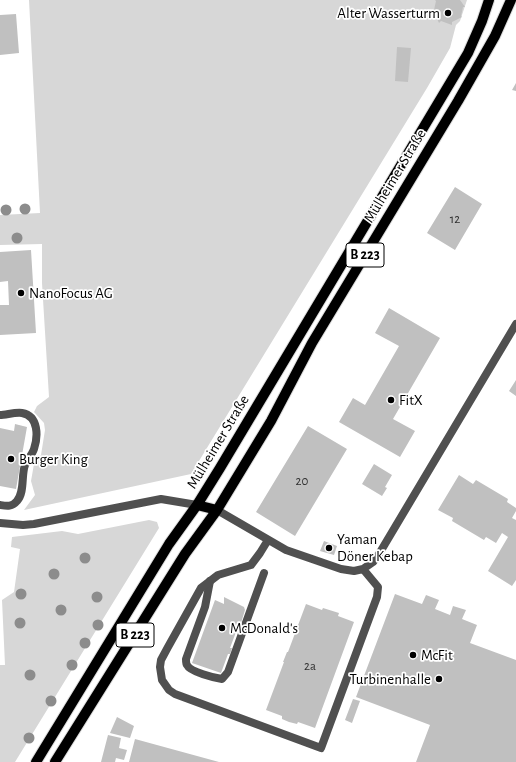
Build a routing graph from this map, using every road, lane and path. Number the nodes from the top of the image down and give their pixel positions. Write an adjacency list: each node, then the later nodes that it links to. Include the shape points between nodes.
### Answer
1 (489, 0): 6 (main road, Mülheimer Straße / B 223, via 478,32 460,66)
2 (511, 0): 7 (main road, Mülheimer Straße / B 223, via 495,36 458,101 312,343 271,422)
3 (516, 324): 10 (street, via 380,554)
4 (0, 415): 5 (street, via 22,413 35,424 37,431 34,450 25,465 19,498 10,506)
5 (0, 505)
6 (197, 505): 7 (main road, Mülheimer Straße); 8 (street, Mülheimer Straße, via 160,499 34,524); 13 (main road, Mülheimer Straße / B 223, via 169,544)
7 (217, 510): 9 (street, Mülheimer Straße); 14 (main road, Mülheimer Straße / B 223, via 185,554)
8 (0, 523)
9 (268, 540): 10 (street, Mülheimer Straße, via 290,552 341,569); 12 (street, via 251,565 218,575)
10 (363, 569): 12 (street, via 378,587 377,597 321,748 175,694 165,685 161,675 161,660 201,588)
11 (264, 573): 12 (street, via 228,672 222,679 190,668 186,659 205,607)
12 (210, 581)
13 (36, 762)
14 (55, 762)

